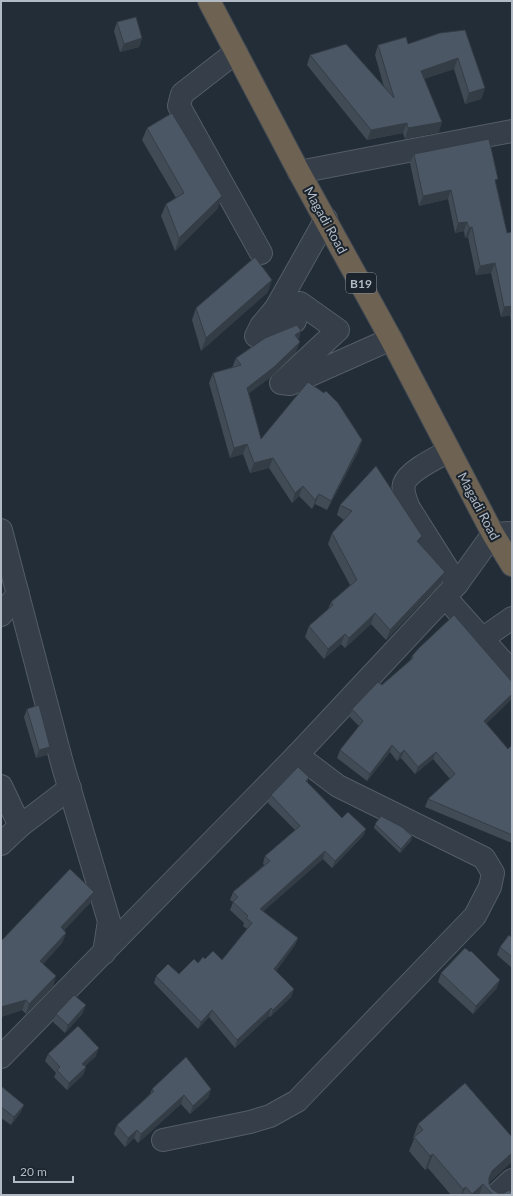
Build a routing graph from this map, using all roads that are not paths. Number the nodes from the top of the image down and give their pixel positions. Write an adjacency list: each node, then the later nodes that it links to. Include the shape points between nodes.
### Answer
1 (209, 1): 2 (highway, Magadi Road / B19)
2 (236, 52): 4 (highway, Magadi Road / B19); 6 (street, via 182,94 179,106)
3 (512, 130): 4 (street)
4 (300, 172): 5 (highway, Magadi Road / B19)
5 (326, 219): 7 (highway, Magadi Road / B19); 7 (street, via 276,308 256,336 295,321 300,303 338,330 281,383 290,384)
6 (261, 253)
7 (391, 339): 8 (highway, Magadi Road / B19)
8 (449, 451): 10 (highway, Magadi Road / B19); 12 (street, via 412,473 404,483 404,494)
9 (1, 530): 13 (street)
10 (503, 533): 11 (highway, Magadi Road / B19); 12 (street)
11 (512, 565)
12 (451, 591): 16 (street); 18 (street)
13 (18, 594): 14 (street); 20 (street)
14 (1, 615)
15 (512, 618): 16 (street)
16 (482, 639): 17 (street)
17 (512, 672)
18 (297, 755): 23 (street); 25 (street, via 338,786 484,858 492,873 490,888 475,916 297,1101 263,1118)
19 (1, 786): 21 (street)
20 (70, 788): 21 (street); 23 (street, via 109,921)
21 (20, 826): 22 (street)
22 (1, 844)
23 (104, 953): 24 (street)
24 (1, 1057)
25 (163, 1140)
26 (512, 1180): 27 (street)
27 (496, 1195)

